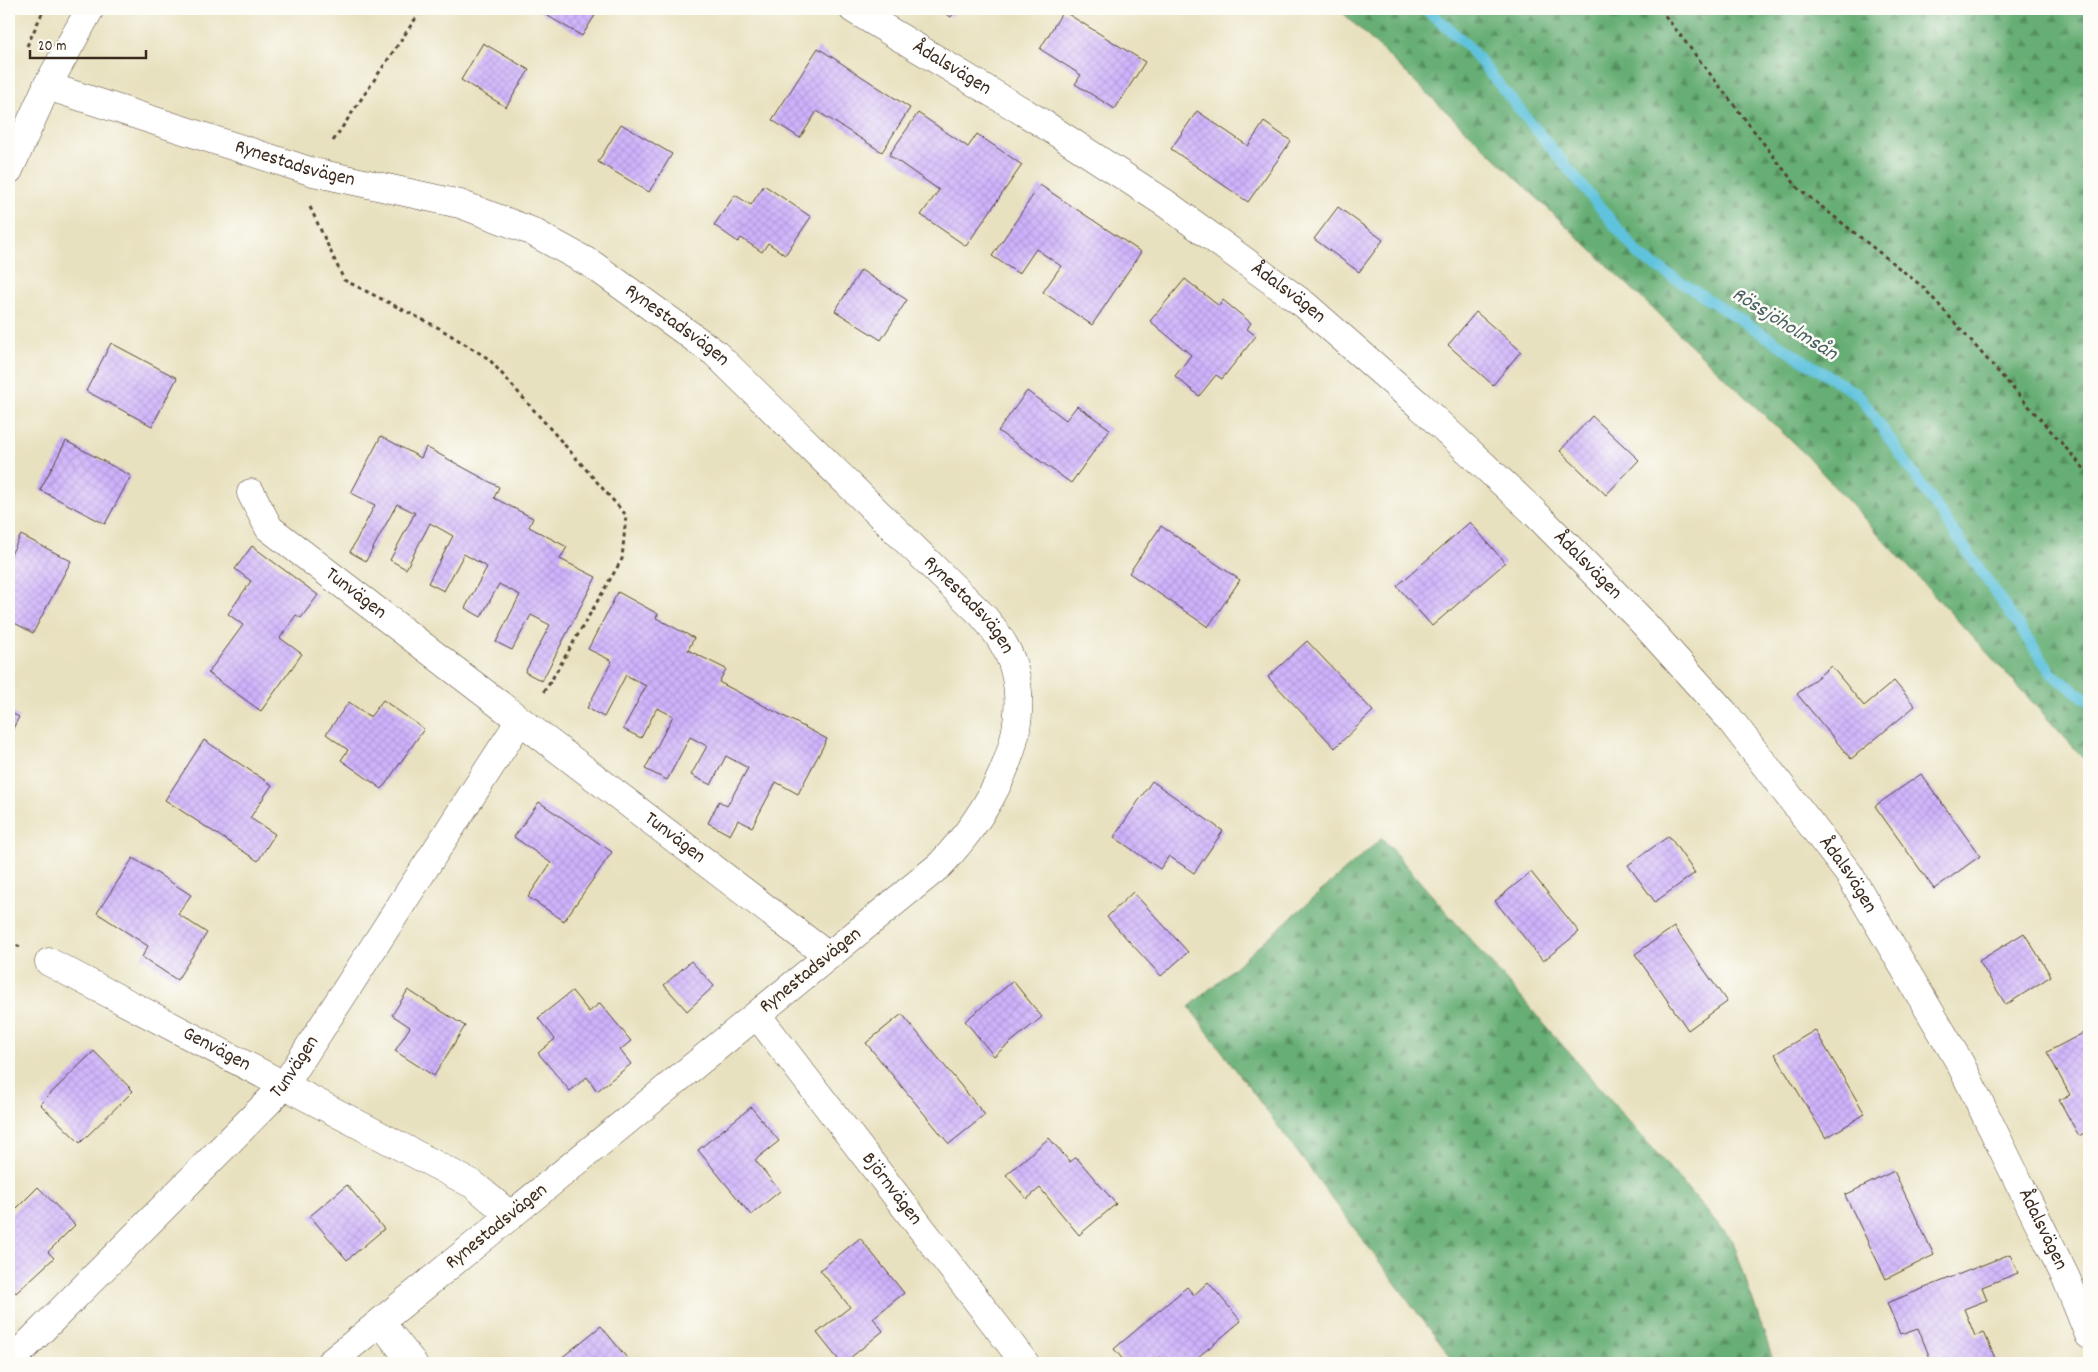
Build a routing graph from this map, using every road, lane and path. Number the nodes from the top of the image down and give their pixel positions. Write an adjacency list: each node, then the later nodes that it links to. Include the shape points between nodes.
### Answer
1 (90, 9): 5 (street)
2 (422, 9): 7 (path)
3 (853, 9): 17 (street, Ådalsvägen, via 1042,123 1165,203 1305,306 1455,438 1638,617 1728,717 1849,874 1960,1063 2066,1278)
4 (1660, 9): 8 (path, via 1798,188 1923,287)
5 (47, 86): 6 (street); 7 (street, Rynestadsvägen)
6 (9, 170)
7 (313, 172): 10 (path, via 302,190 344,280 439,328 489,359 626,515 622,559 548,686); 11 (street, Rynestadsvägen, via 460,204 531,231 593,265 715,353 993,628 1014,668 1017,692 1017,719 1012,743 996,789 964,839 940,865)
8 (2089, 474)
9 (251, 493): 10 (street, Tunvägen, via 269,528)
10 (519, 722): 11 (street, Tunvägen); 14 (street, Tunvägen)
11 (828, 956): 13 (street, Rynestadsvägen)
12 (49, 962): 14 (street, Genvägen)
13 (757, 1015): 15 (street, Rynestadsvägen); 21 (street, Björnvägen)
14 (284, 1086): 15 (street, Genvägen, via 474,1185); 18 (street, Tunvägen)
15 (511, 1216): 16 (street, Rynestadsvägen)
16 (381, 1323): 19 (street, Rynestadsvägen); 20 (street)
17 (2089, 1334)
18 (9, 1363)
19 (330, 1363)
20 (413, 1363)
21 (1025, 1363)

